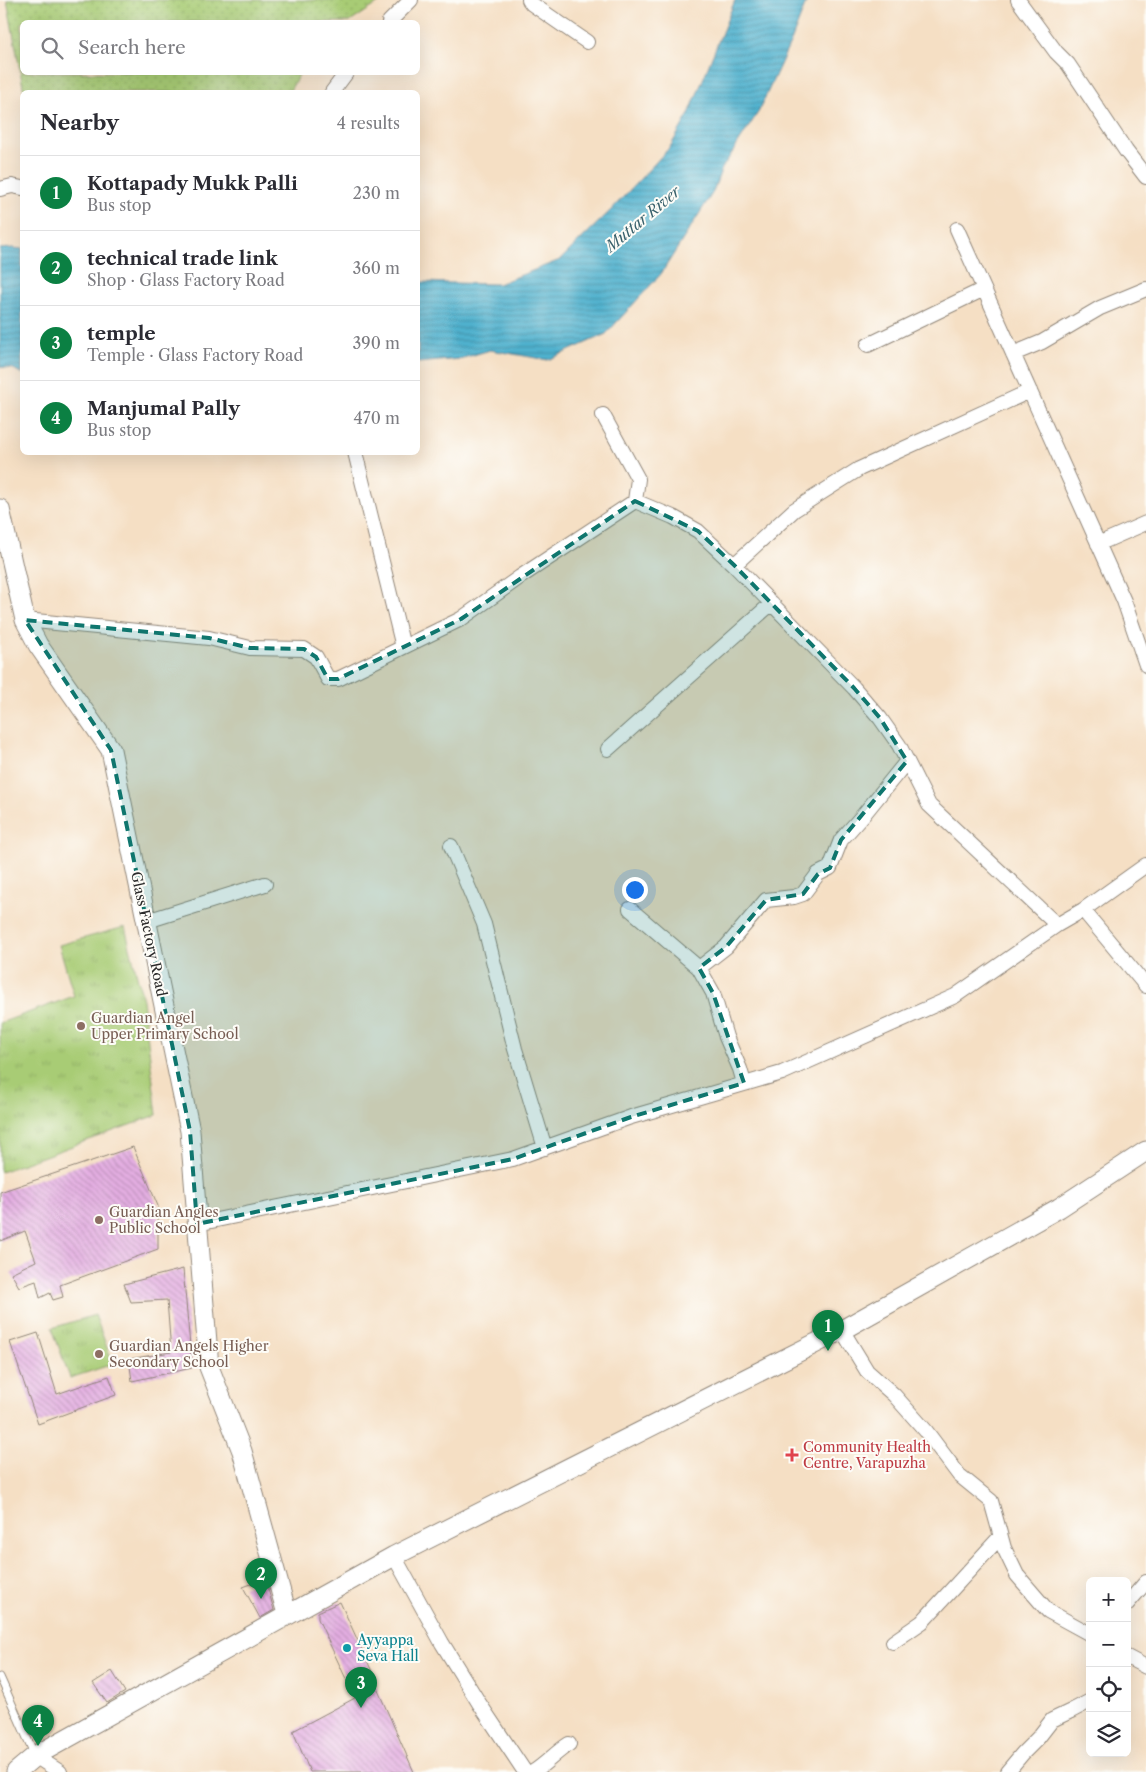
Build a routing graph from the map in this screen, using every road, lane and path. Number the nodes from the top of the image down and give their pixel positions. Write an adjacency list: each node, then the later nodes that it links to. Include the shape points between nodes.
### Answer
1 (411, 0): 4 (street)
2 (529, 0): 5 (street)
3 (1018, 0): 8 (street, via 1068,64)
4 (391, 20)
5 (587, 42)
6 (345, 75): 7 (street)
7 (334, 90)
8 (1146, 177)
9 (20, 188): 10 (street)
10 (0, 189)
11 (957, 229): 12 (street)
12 (984, 289): 14 (street); 15 (street)
13 (1146, 289): 15 (street, via 1100,308 1042,342)
14 (868, 345)
15 (1013, 354): 16 (street)
16 (1030, 391): 22 (street); 23 (street, via 859,469 794,510)
17 (603, 415): 19 (street, via 638,480)
18 (356, 455): 26 (street)
19 (635, 501): 23 (street, via 698,531); 26 (street, via 461,619)
20 (0, 508): 25 (main road, Glass Factory Road)
21 (1146, 522): 22 (street)
22 (1098, 544): 27 (street, via 1124,601)
23 (734, 564): 24 (street)
24 (772, 604): 28 (street); 29 (street, via 880,718)
25 (26, 620): 26 (street, via 210,638 250,648 304,649 316,657 328,679 338,679); 35 (main road, Glass Factory Road, via 38,645 111,750)
26 (403, 647)
27 (1146, 665)
28 (608, 749)
29 (907, 761): 36 (street, via 929,805); 37 (street, via 840,840 830,868 818,874 803,894 766,900 726,947)
30 (451, 846): 40 (street, via 484,924 515,1049)
31 (1146, 865): 34 (street)
32 (265, 884): 35 (street)
33 (630, 909): 37 (street)
34 (1083, 910): 36 (street); 38 (street)
35 (147, 921): 42 (main road, Glass Factory Road, via 190,1131)
36 (1058, 925): 39 (street, via 955,996 782,1073)
37 (699, 968): 39 (street, via 713,993)
38 (1146, 986)
39 (744, 1083): 40 (street, via 631,1117)
40 (546, 1148): 42 (street, via 513,1160)
41 (1146, 1151): 43 (main road, via 1059,1208)
42 (197, 1224): 48 (main road, Glass Factory Road, via 209,1367 242,1451)
43 (842, 1330): 44 (street, via 867,1371 926,1431 959,1475 991,1501); 45 (main road)
44 (1000, 1537): 49 (street, via 1017,1575 1048,1611); 50 (street, via 922,1622)
45 (394, 1556): 48 (main road); 59 (street, via 447,1651)
46 (1146, 1582): 47 (street)
47 (1131, 1599)
48 (287, 1614): 56 (main road)
49 (1086, 1632)
50 (893, 1642)
51 (1131, 1659): 52 (street)
52 (1146, 1667)
53 (0, 1677): 56 (lane)
54 (1086, 1703): 61 (street, via 1052,1720)
55 (570, 1744): 60 (street)
56 (35, 1756): 57 (main road); 58 (street)
57 (16, 1772)
58 (60, 1772)
59 (525, 1772)
60 (533, 1772)
61 (1007, 1772)

